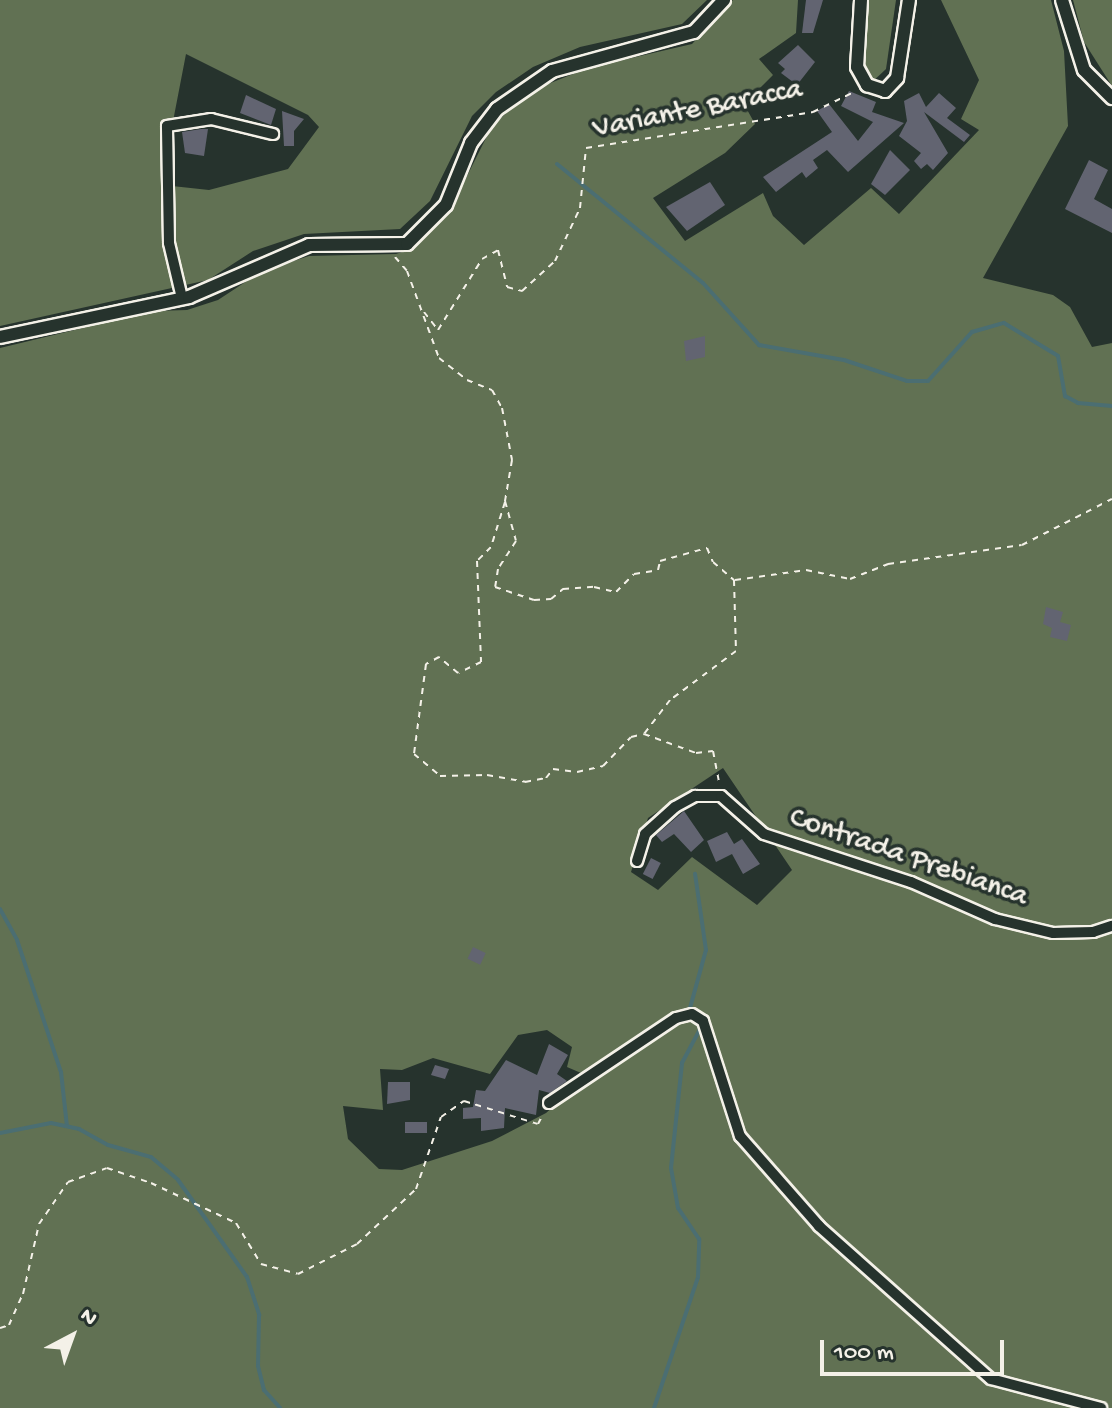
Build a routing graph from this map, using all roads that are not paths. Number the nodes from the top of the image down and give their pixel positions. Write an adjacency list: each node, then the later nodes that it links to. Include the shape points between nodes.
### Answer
1 (724, 0): 7 (street, via 694,32 552,71 497,109 471,143 446,205 407,244 309,245)
2 (861, 0): 3 (street, via 857,67 867,85 885,91 897,78)
3 (909, 0)
4 (1062, 0): 5 (street, via 1084,70)
5 (1112, 98)
6 (273, 134): 7 (street, via 211,119 167,126 169,243)
7 (182, 298): 8 (street)
8 (0, 337)
9 (637, 861): 10 (street, Contrada Prebianca, via 645,834 675,807 695,796 721,796 764,834 911,882 995,919 1053,933)
10 (1112, 926)
11 (549, 1103): 12 (street, via 676,1018 692,1014 703,1021 740,1136 819,1226 991,1379)
12 (1101, 1408)

